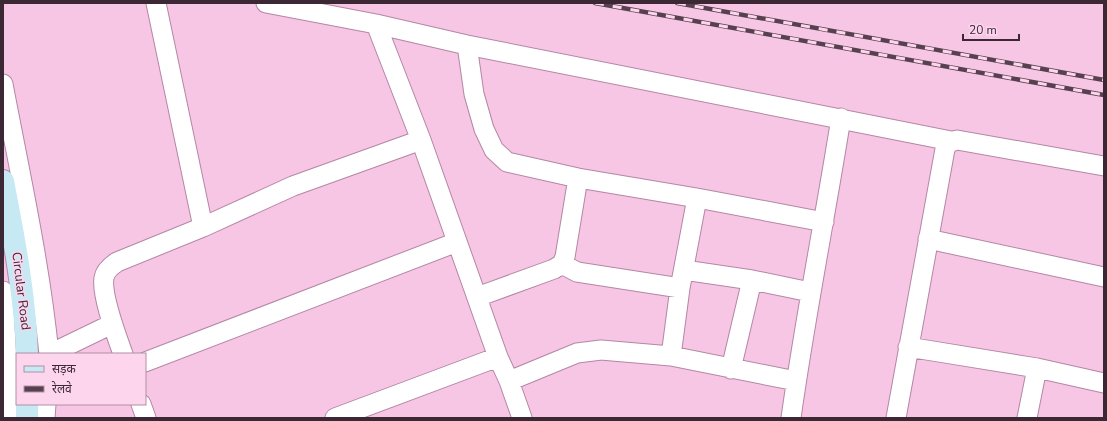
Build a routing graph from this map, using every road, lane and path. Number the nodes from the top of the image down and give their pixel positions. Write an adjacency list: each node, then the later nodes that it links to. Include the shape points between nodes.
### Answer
1 (156, 3): 14 (street)
2 (266, 3): 3 (street)
3 (376, 24): 4 (street); 7 (street)
4 (467, 45): 6 (street); 10 (street, via 476,101 484,129 494,150 507,162 516,165)
5 (3, 84): 27 (street, via 42,298)
6 (841, 118): 8 (street); 13 (street)
7 (420, 140): 14 (street, via 293,186); 16 (street)
8 (951, 141): 9 (street); 15 (street, via 945,149)
9 (1104, 166)
10 (578, 178): 12 (street); 17 (street)
11 (3, 181): 26 (main road, Circular Road, via 18,264)
12 (697, 198): 13 (street); 19 (street)
13 (824, 222): 22 (street)
14 (203, 227): 24 (street, via 125,258 110,267 104,279)
15 (928, 238): 18 (street); 25 (street)
16 (457, 242): 23 (street); 32 (street)
17 (562, 264): 19 (street, via 577,272); 23 (street)
18 (1104, 277)
19 (682, 279): 20 (street); 30 (street)
20 (752, 280): 22 (street); 33 (street)
21 (3, 291): 41 (street, via 9,398)
22 (810, 292): 36 (street)
23 (477, 297): 31 (street)
24 (112, 324): 28 (street); 29 (street)
25 (908, 347): 34 (street); 48 (street)
26 (27, 353)
27 (49, 353)
28 (51, 353)
29 (123, 353)
30 (671, 356): 33 (street); 35 (street, via 585,351)
31 (498, 357): 35 (street); 45 (street)
32 (146, 362)
33 (732, 368): 36 (street)
34 (1037, 368): 37 (street); 49 (street)
35 (509, 381): 46 (street)
36 (796, 381): 47 (street)
37 (1104, 383)
38 (27, 405): 42 (main road)
39 (46, 405): 43 (street)
40 (141, 405): 44 (street)
41 (7, 418)
42 (27, 418)
43 (45, 418)
44 (146, 418)
45 (335, 418)
46 (522, 418)
47 (791, 418)
48 (896, 418)
49 (1027, 418)

